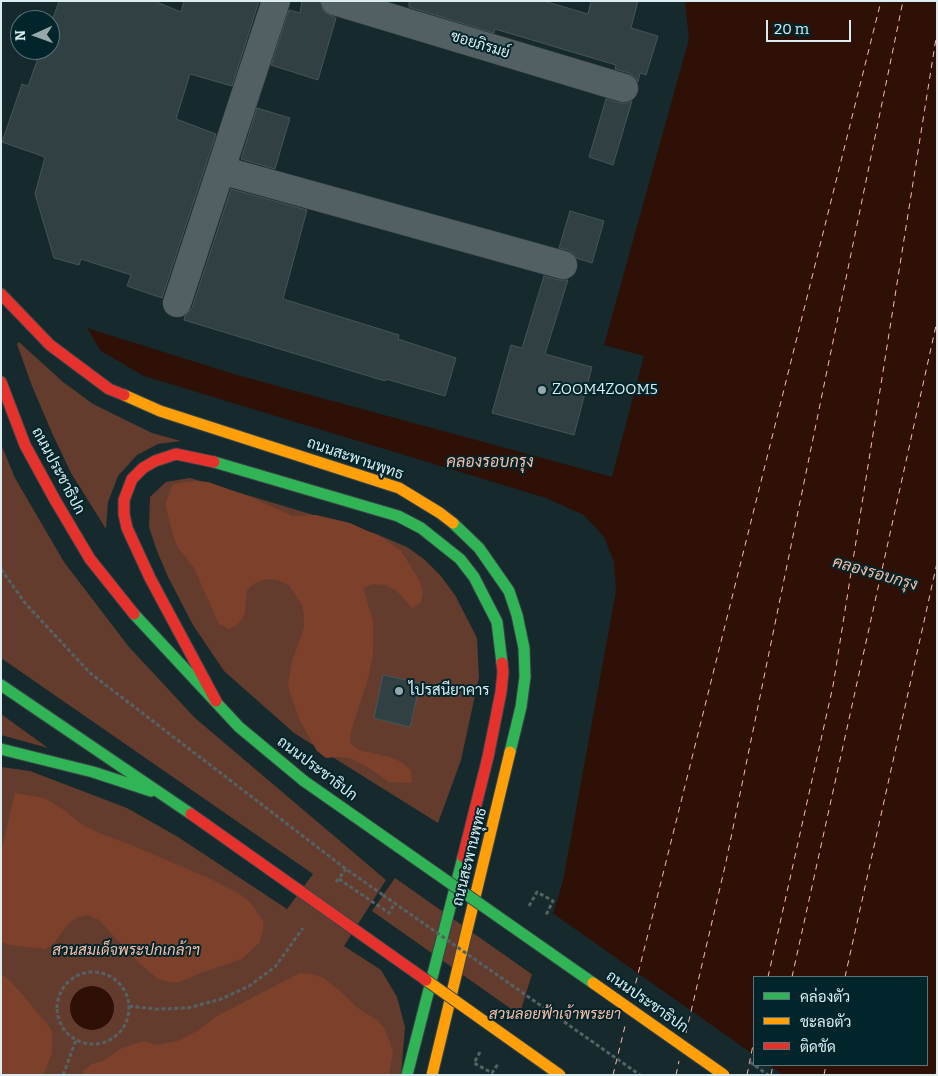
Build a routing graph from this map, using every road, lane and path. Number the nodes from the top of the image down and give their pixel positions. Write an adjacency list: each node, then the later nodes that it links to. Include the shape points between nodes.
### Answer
1 (276, 1): 4 (street)
2 (335, 1): 3 (street, ซอยภิรมย์)
3 (624, 88)
4 (221, 170): 5 (street); 7 (street)
5 (564, 265)
6 (1, 294): 23 (main road, ถนนสะพานพุทธ, via 50,345 110,389 160,411 399,488 457,526 479,548 510,591 524,648 521,707)
7 (176, 304)
8 (1, 382): 11 (main road, ถนนประชาธิปก, via 25,445 90,559 131,612)
9 (1, 569): 14 (path, via 25,603 90,673)
10 (1, 685): 13 (main road)
11 (216, 701): 22 (main road, via 150,578 124,514 124,500 132,479 142,468 176,454 201,458 398,516 421,528 460,559 474,577 497,622 503,672 501,692 488,757); 26 (main road, ถนนประชาธิปก, bridge, via 239,727 304,781)
12 (1, 749): 13 (main road, via 92,772)
13 (164, 796): 24 (main road, bridge)
14 (346, 869): 15 (path); 17 (path, bridge)
15 (339, 879): 16 (path); 17 (path, via 389,913)
16 (333, 887)
17 (395, 903): 25 (path, bridge)
18 (305, 926): 19 (path, via 274,966 249,986 221,999 188,1008)
19 (129, 1006): 20 (path, via 121,1030 112,1038 101,1043); 20 (path, via 126,994 110,976 99,972 77,975 61,991 57,1002 61,1024)
20 (76, 1040): 21 (path)
21 (63, 1075)
22 (407, 1075)
23 (432, 1075)
24 (560, 1075)
25 (640, 1075)
26 (724, 1075)

